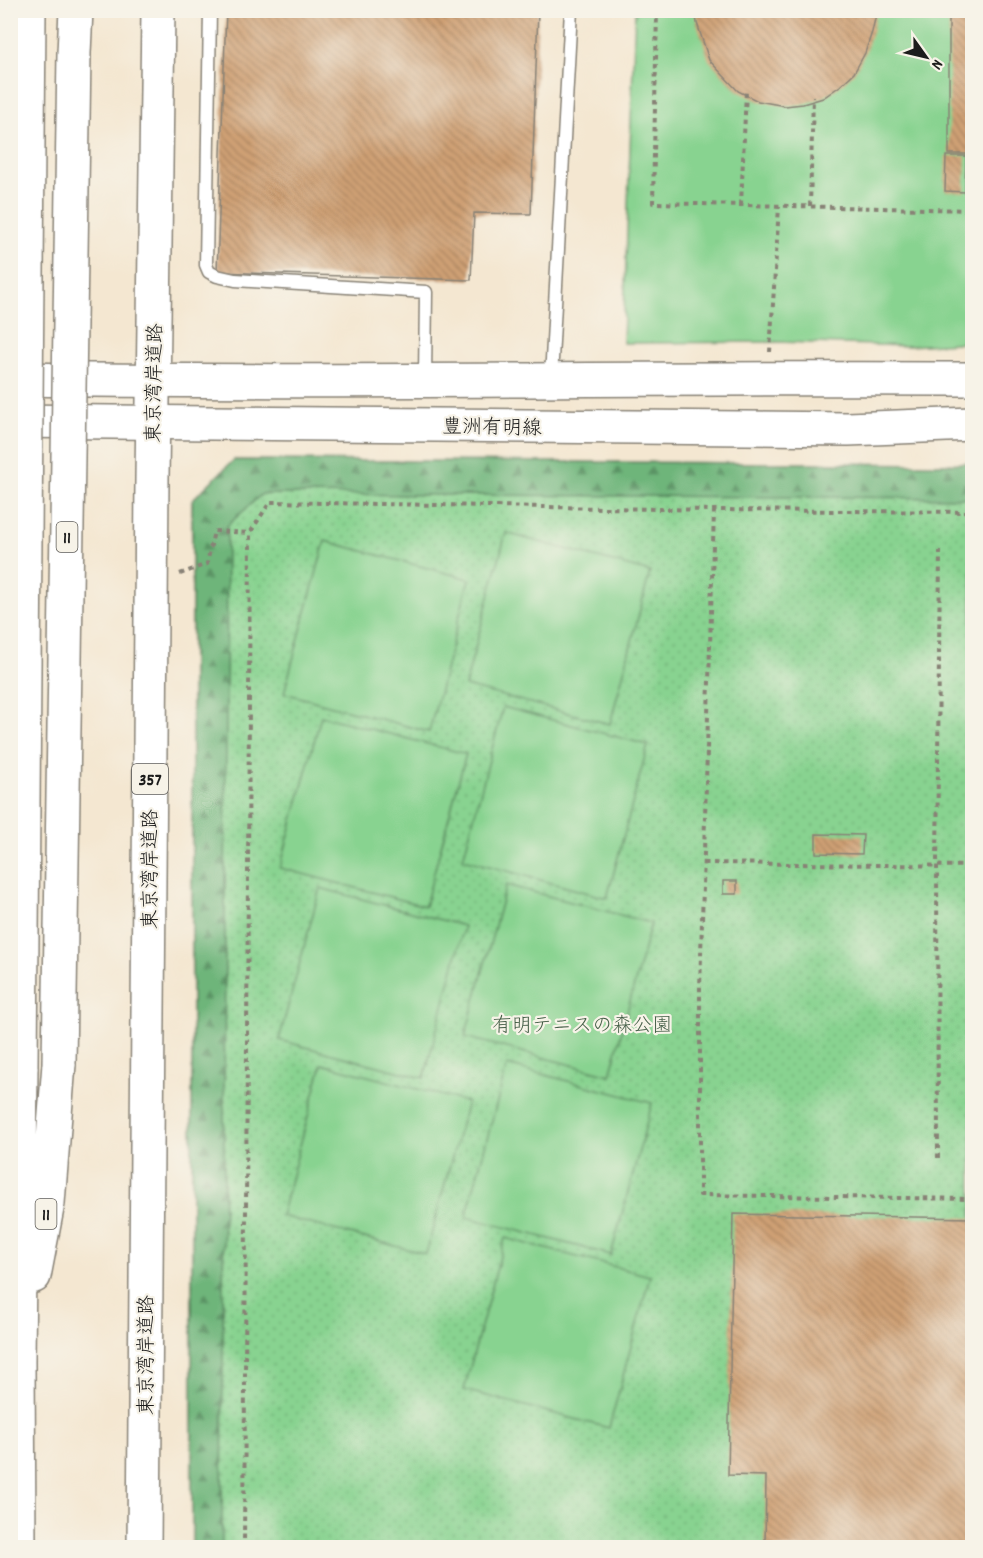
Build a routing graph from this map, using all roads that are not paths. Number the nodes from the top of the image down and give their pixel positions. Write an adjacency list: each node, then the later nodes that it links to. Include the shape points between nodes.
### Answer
1 (29, 10): 14 (main road, bridge)
2 (76, 10): 14 (main road, 11, bridge, via 59,1064 48,1203)
3 (158, 10): 10 (main road, 東京湾岸道路 / 357)
4 (210, 10): 8 (lane, via 206,265 209,272 235,280 426,292)
5 (571, 10): 9 (lane)
6 (972, 379): 9 (main road)
7 (10, 380): 10 (main road)
8 (425, 380): 9 (main road); 10 (main road)
9 (551, 380)
10 (153, 381): 12 (main road, 東京湾岸道路 / 357)
11 (10, 421): 12 (main road, 豊洲有明線)
12 (152, 422): 13 (main road, 豊洲有明線, via 848,429); 16 (main road, 東京湾岸道路 / 357)
13 (972, 424)
14 (18, 1362): 15 (main road)
15 (19, 1548)
16 (144, 1548)

